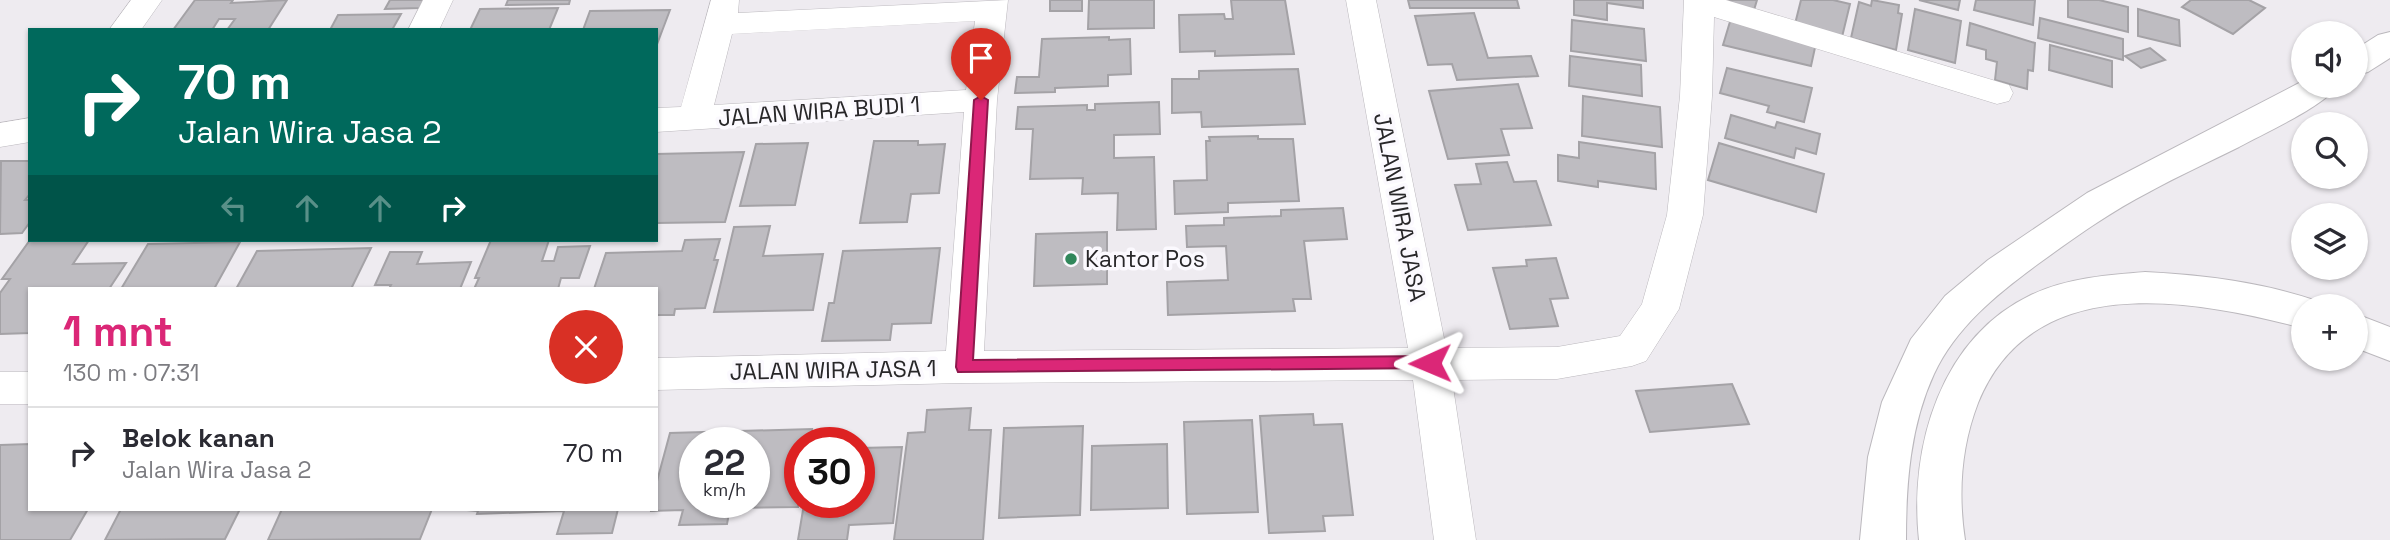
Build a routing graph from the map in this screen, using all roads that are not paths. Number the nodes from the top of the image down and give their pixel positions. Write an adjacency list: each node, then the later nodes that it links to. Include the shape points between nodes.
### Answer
1 (147, 0): 7 (street)
2 (438, 0): 8 (street)
3 (1361, 0): 21 (street, JALAN WIRA JASA)
4 (1699, 1): 11 (street); 21 (street, JALAN WIRA JASA 1, via 1685,215 1660,309 1632,350 1557,363)
5 (993, 5): 6 (street); 13 (street)
6 (723, 12): 14 (street)
7 (126, 28)
8 (424, 28)
9 (2390, 43): 10 (highway)
10 (2368, 57)
11 (1997, 93)
12 (2300, 98): 27 (highway, via 2127,187 2052,234 1973,293 1940,328 1900,408 1883,503)
13 (981, 100): 14 (street, JALAN WIRA BUDI 1); 22 (street)
14 (694, 119): 15 (street, JALAN WIRA BUDI 1)
15 (658, 120)
16 (28, 130): 17 (street)
17 (0, 135)
18 (2291, 309): 28 (highway, via 2221,293 2143,288 2082,293 2011,324 1974,362 1953,408 1941,473)
19 (2368, 335): 20 (highway)
20 (2390, 345)
21 (1430, 363): 22 (street, JALAN WIRA JASA 1); 26 (street, JALAN WIRA JASA)
22 (964, 367): 23 (street, JALAN WIRA JASA 1)
23 (658, 374)
24 (0, 388): 25 (street)
25 (28, 388)
26 (1455, 540)
27 (1883, 540)
28 (1942, 540)

